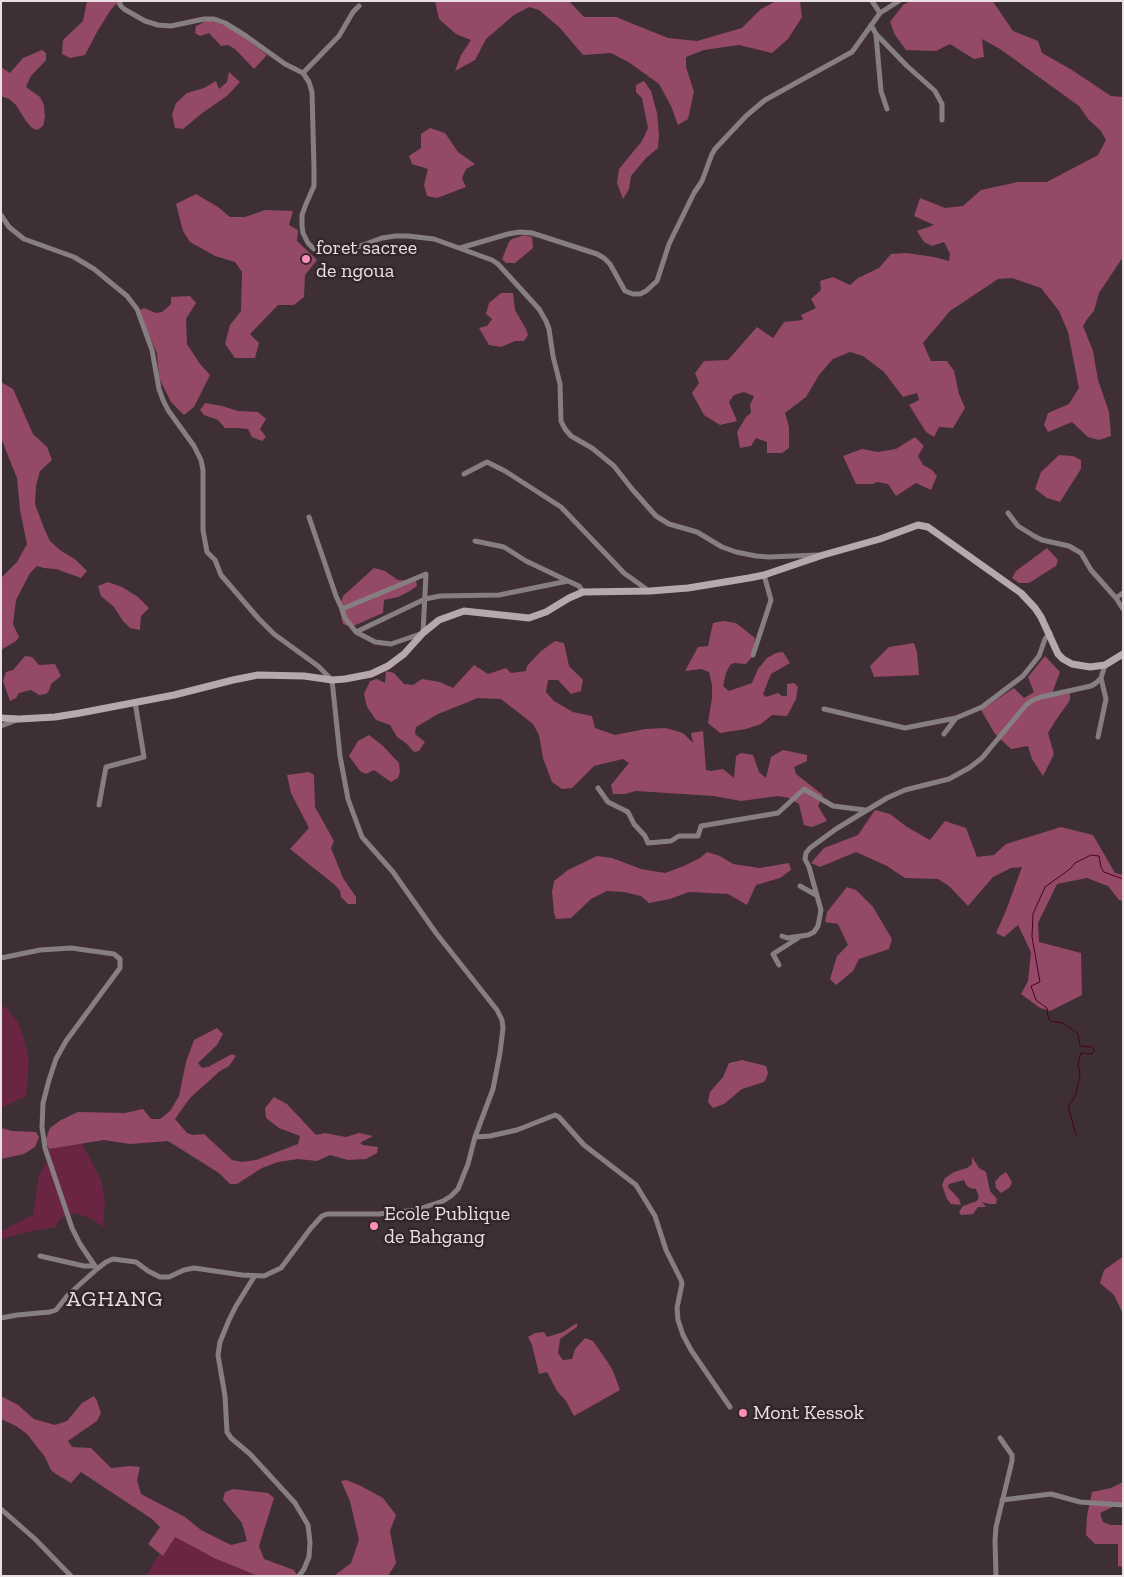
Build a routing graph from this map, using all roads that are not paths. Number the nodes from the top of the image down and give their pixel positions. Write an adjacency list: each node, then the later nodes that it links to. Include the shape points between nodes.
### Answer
1 (120, 1): 9 (street, via 124,9 158,25 171,26 204,19 220,21)
2 (872, 1): 6 (street)
3 (899, 1): 4 (street)
4 (892, 3): 6 (street)
5 (359, 6): 9 (street, via 339,36)
6 (880, 13): 7 (street)
7 (871, 25): 8 (street); 13 (street, via 852,52 765,100 716,149 669,244 657,281 646,291 633,294 625,290 610,264 597,254 532,233 508,234)
8 (876, 34): 10 (street, via 881,91); 11 (street, via 935,91 942,104)
9 (302, 73): 13 (street, via 312,92 314,186 302,215 303,233 308,243 314,249 336,252 382,238 408,236 434,239)
10 (887, 109)
11 (942, 120)
12 (1, 215): 35 (street, via 24,238 74,256 94,269 127,296 137,309 152,350 163,400 201,460 203,530 207,552 215,560 221,575 258,618)
13 (460, 248): 18 (street, via 498,264 539,309 549,328 565,429 614,466 656,516 668,524 707,537 722,547 756,556)
14 (464, 474): 21 (street, via 487,462 505,471 561,507 624,573)
15 (1008, 513): 24 (street, via 1018,526 1034,536 1069,546 1081,553 1091,570)
16 (308, 517): 26 (street)
17 (475, 541): 20 (street, via 504,547)
18 (823, 555): 19 (main road); 30 (main road, via 918,525 924,526 1021,593 1035,608)
19 (764, 574): 21 (main road, via 710,585); 32 (street, via 771,600)
20 (568, 581): 22 (street); 25 (street, via 499,595)
21 (650, 591): 22 (main road)
22 (583, 592): 29 (main road, via 539,616 521,618 464,611 438,620)
23 (1123, 593): 24 (street)
24 (1116, 598): 27 (street)
25 (425, 599): 26 (street, via 426,574); 28 (street); 29 (street)
26 (342, 609): 28 (street)
27 (1123, 609)
28 (356, 632): 29 (street, via 375,642 391,644)
29 (423, 633): 35 (main road, via 388,666 371,674)
30 (1050, 633): 33 (main road, via 1063,659 1082,667); 39 (street, via 1039,656 1023,676 982,707)
31 (1123, 654): 33 (main road)
32 (753, 655)
33 (1105, 665): 34 (street)
34 (1101, 678): 43 (street, via 1106,699); 46 (street, via 1091,686 1033,700 982,758 960,774 896,794)
35 (332, 680): 36 (main road, via 258,675); 53 (street, via 348,798 362,836 393,872 502,1020 493,1089)
36 (136, 702): 40 (main road, via 64,716); 45 (street, via 144,757 106,767)
37 (824, 709): 39 (street, via 905,728)
38 (1, 718): 40 (main road)
39 (956, 718): 42 (street)
40 (19, 719): 41 (street)
41 (1, 726)
42 (944, 734)
43 (1098, 737)
44 (598, 788): 46 (street, via 608,802 628,812 648,844 671,841 680,836 698,836 702,826 778,813 804,789 833,806)
45 (99, 805)
46 (866, 810): 48 (street, via 806,853)
47 (800, 886): 48 (street)
48 (816, 895): 50 (street, via 821,910 816,929)
49 (782, 936): 50 (street)
50 (800, 936): 52 (street, via 773,954)
51 (1, 958): 55 (street, via 71,948 114,954 120,959 120,968 56,1059 43,1103 45,1148 72,1228)
52 (778, 965)
53 (475, 1137): 56 (street, via 458,1189 451,1196 416,1210 322,1216 281,1268); 58 (street, via 517,1130 555,1115 584,1145 636,1184 655,1216 666,1250 681,1280 676,1308 683,1335)
54 (40, 1256): 55 (street)
55 (96, 1267): 56 (street, via 113,1259 136,1262 160,1277 194,1268); 57 (street, via 56,1310)
56 (254, 1277): 64 (street, via 236,1306 220,1342 218,1355 226,1425 231,1438 295,1503 308,1526 309,1558)
57 (1, 1318)
58 (730, 1407)
59 (1000, 1438): 60 (street, via 1012,1455)
60 (1002, 1500): 61 (street, via 1051,1494 1080,1502); 65 (street, via 996,1527)
61 (1123, 1505)
62 (1, 1509): 63 (street)
63 (71, 1576)
64 (299, 1576)
65 (996, 1576)

